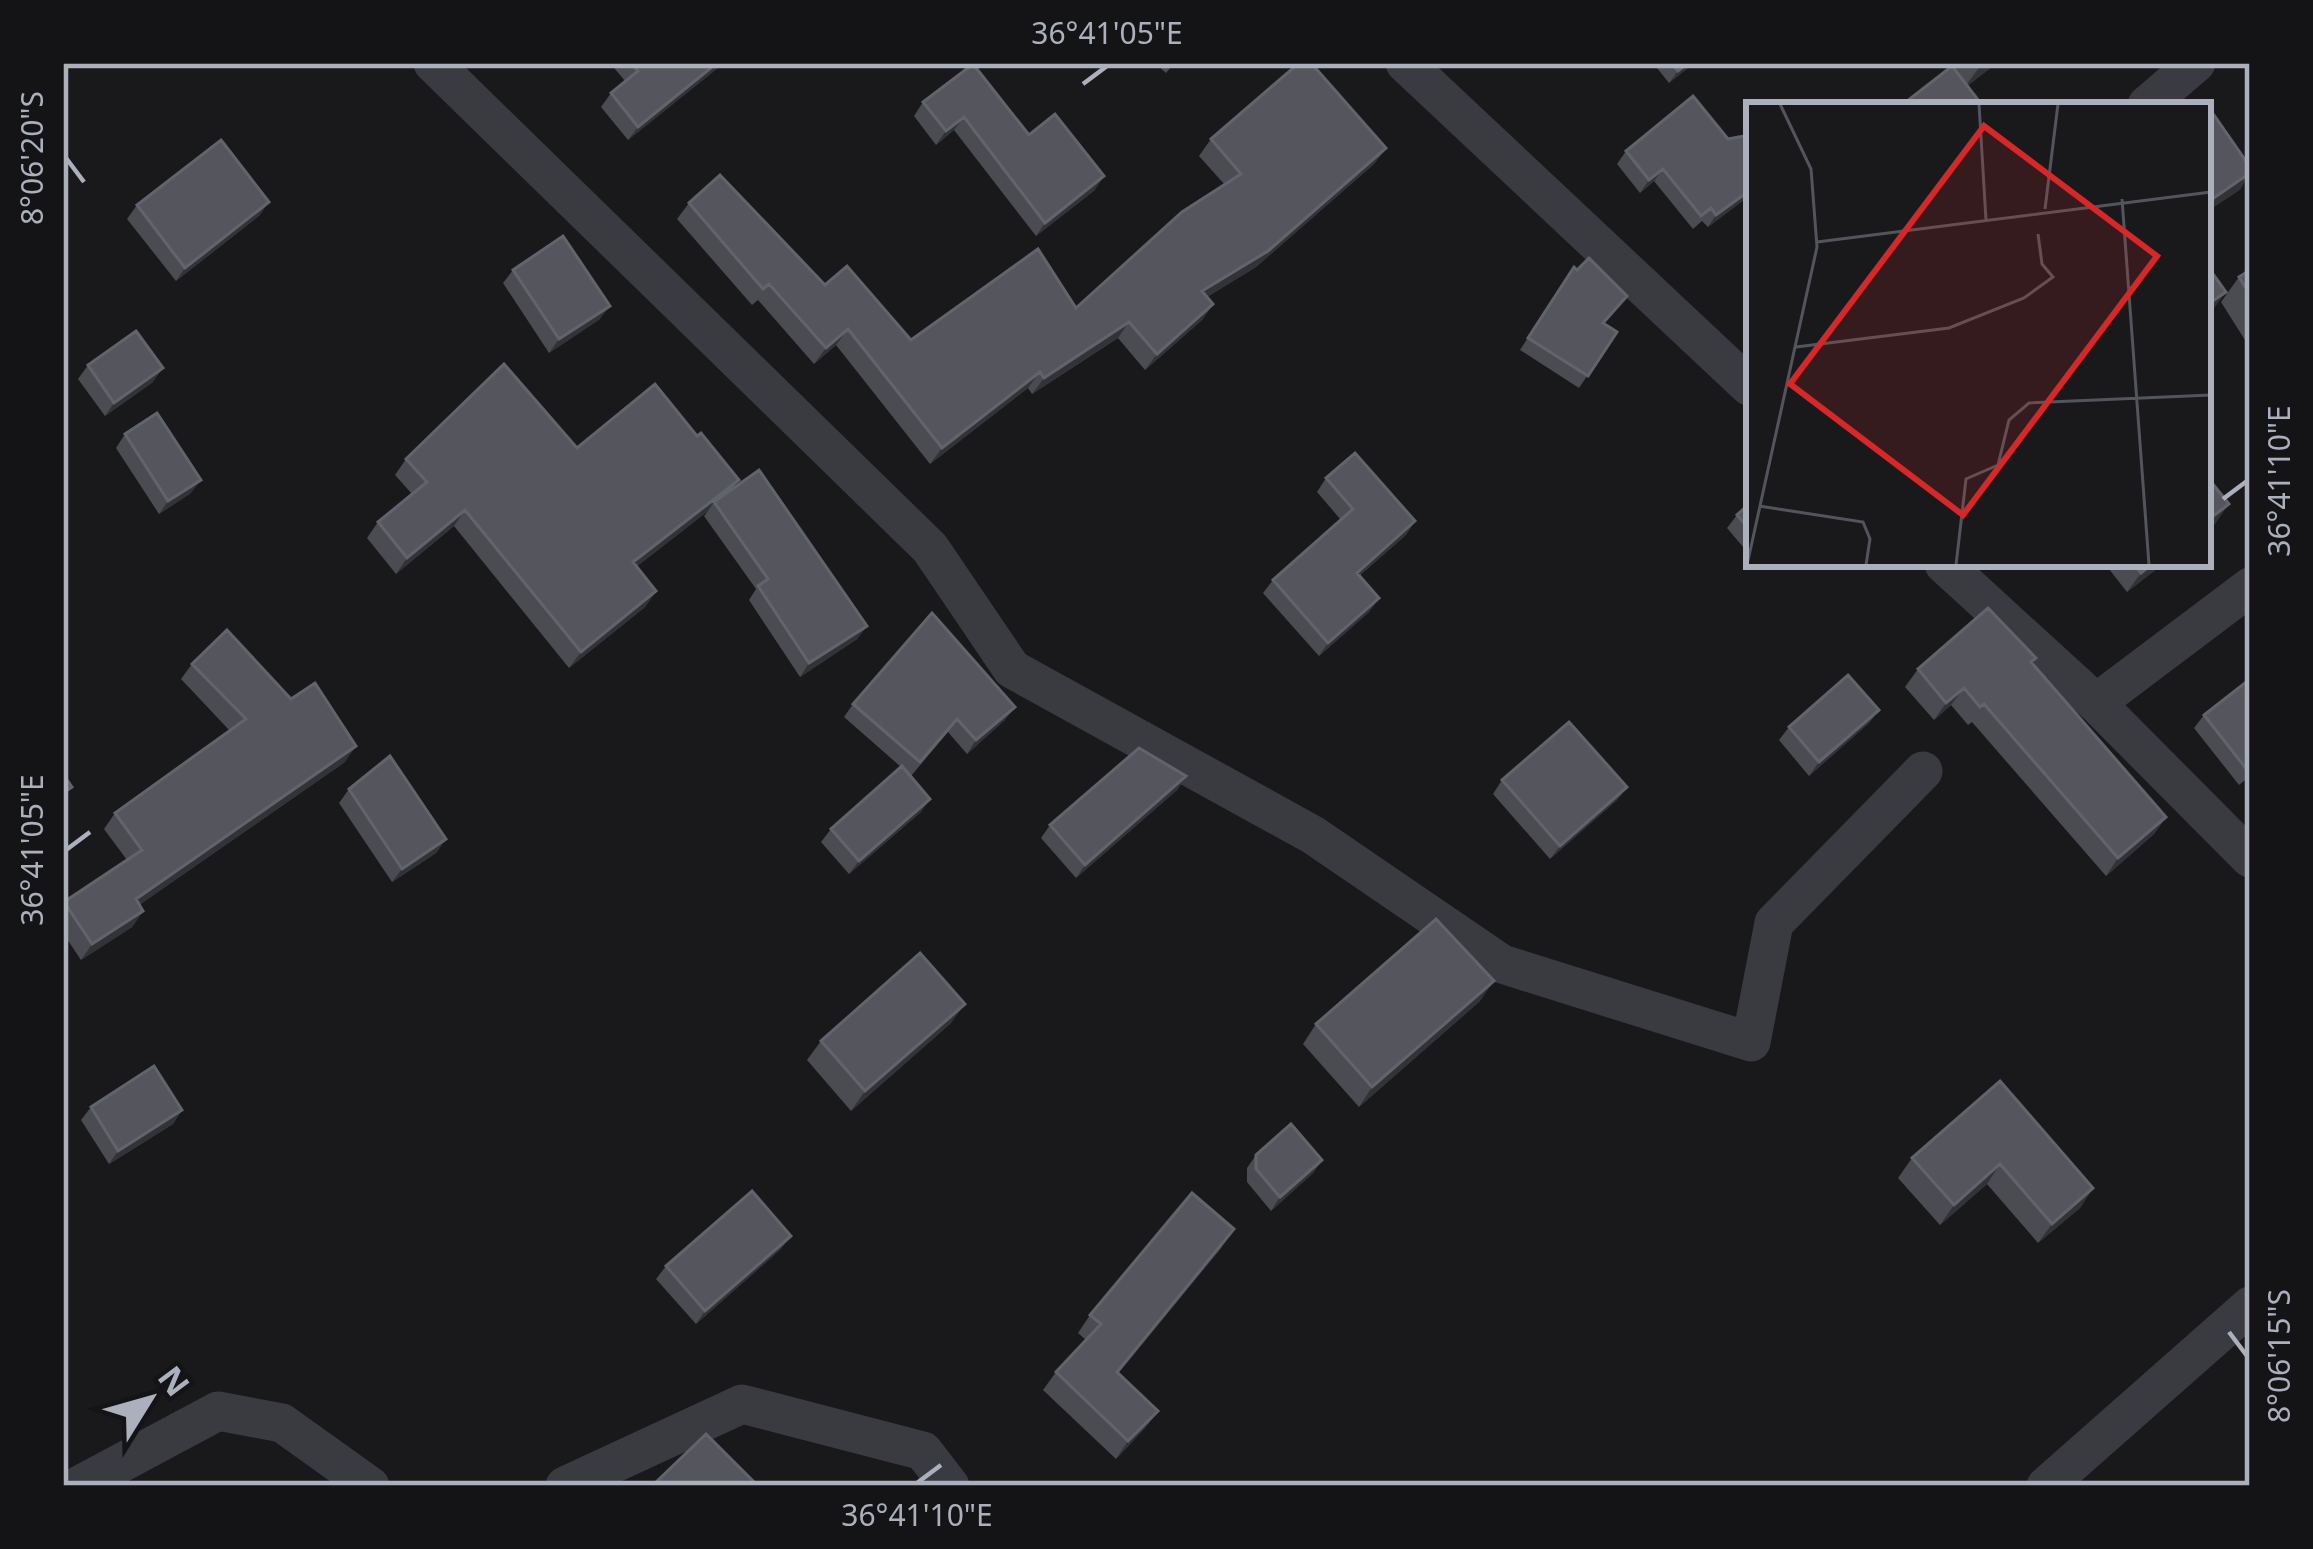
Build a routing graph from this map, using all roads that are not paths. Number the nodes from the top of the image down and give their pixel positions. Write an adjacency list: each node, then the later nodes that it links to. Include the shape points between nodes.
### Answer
1 (434, 63): 9 (street, via 930,548 1012,668 1313,835 1502,964 1751,1042 1774,922)
2 (1405, 63): 5 (street)
3 (2195, 63): 4 (street)
4 (2150, 102)
5 (1746, 383)
6 (1947, 567): 8 (street)
7 (2250, 587): 8 (street)
8 (2096, 703): 10 (street)
9 (1923, 771)
10 (2250, 858)
11 (2250, 1306): 16 (street)
12 (78, 1486): 13 (street, via 218,1411 282,1423)
13 (370, 1486)
14 (565, 1486): 15 (street, via 742,1404 923,1451)
15 (950, 1486)
16 (2046, 1486)

